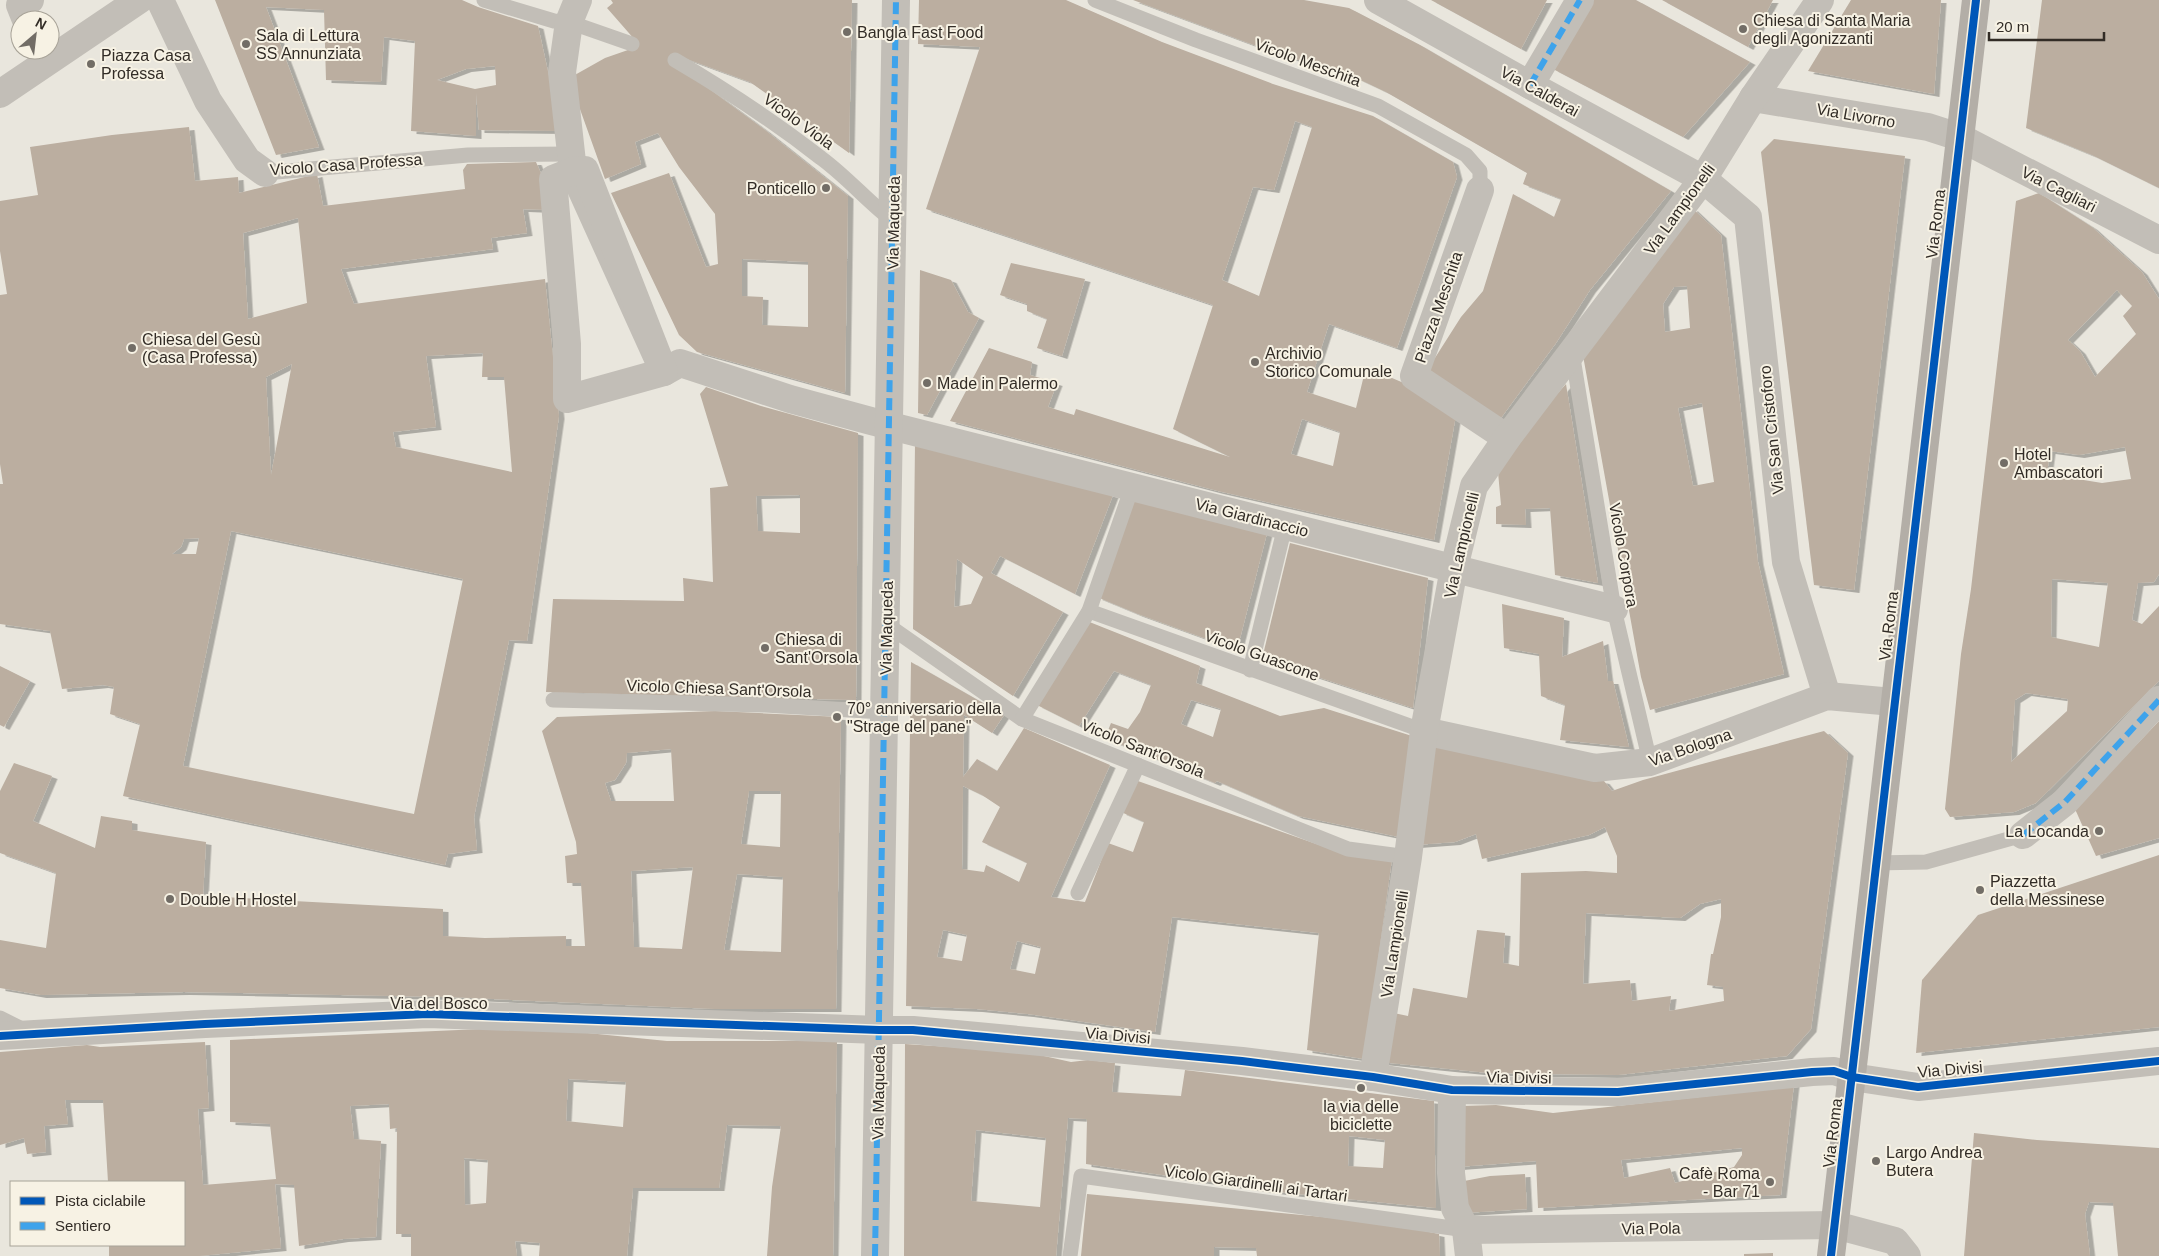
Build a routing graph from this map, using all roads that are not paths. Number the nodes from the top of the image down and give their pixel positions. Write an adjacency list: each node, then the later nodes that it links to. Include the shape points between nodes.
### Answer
1 (160, 0): 20 (street, Vicolo Casa Professa, via 208,101 247,160)
2 (484, 0): 10 (lane, via 554,21)
3 (896, 0): 23 (street, Via Maqueda)
4 (1096, 0): 22 (lane, Vicolo Meschita, via 1378,106 1466,155 1480,170)
5 (1378, 0): 15 (street, Via Calderai)
6 (1580, 0): 15 (street)
7 (1820, 0): 17 (street, Via Lampionelli)
8 (1976, 0): 18 (street, Via Roma)
9 (129, 3): 12 (street)
10 (573, 11): 11 (lane); 19 (street, via 562,72)
11 (632, 44)
12 (60, 45)
13 (38, 60): 16 (street)
14 (675, 60): 23 (lane, Vicolo Viola, via 735,96 823,159)
15 (1530, 85): 21 (street, Via Calderai)
16 (0, 94)
17 (1753, 98): 18 (street, Via Livorno, via 1928,128); 21 (street, Via Lampionelli)
18 (1959, 137): 24 (street, Via Cagliari); 39 (street, Via Roma)
19 (572, 162): 20 (lane, Vicolo Casa Professa, via 468,155); 26 (street, via 585,170); 26 (street, Via Giardinaccio, via 553,179 567,344 567,399)
20 (265, 173)
21 (1703, 179): 25 (street, Via Lampionelli); 36 (street, Via San Cristoforo, via 1748,216 1786,562)
22 (1480, 190): 28 (street, Piazza Meschita, via 1414,376)
23 (892, 221): 27 (street, Via Maqueda)
24 (2159, 240)
25 (1572, 352): 28 (street, Via Lampionelli); 32 (lane, Vicolo Corpora)
26 (664, 372): 27 (street, Via Giardinaccio, via 680,363 790,399)
27 (889, 425): 29 (street, Via Giardinaccio); 34 (street, Via Maqueda)
28 (1507, 438): 31 (street, Via Lampionelli, via 1474,486)
29 (1132, 487): 30 (street, Via Giardinaccio); 33 (lane)
30 (1285, 526): 31 (street, Via Giardinaccio); 35 (lane)
31 (1454, 568): 32 (street, Via Giardinaccio); 42 (street, Via Lampionelli)
32 (1614, 609): 43 (lane, Vicolo Corpora)
33 (1088, 611): 35 (lane, Vicolo Guascone); 41 (lane)
34 (886, 624): 40 (street, Via Maqueda); 41 (lane, Vicolo Sant'Orsola)
35 (1250, 670): 42 (lane, Vicolo Guascone)
36 (1827, 696): 39 (street, Via Bologna); 43 (street, Via Bologna)
37 (553, 700): 40 (lane, Vicolo Chiesa Sant'Orsola, via 765,705)
38 (2159, 700): 45 (street, via 2065,802)
39 (1893, 702): 47 (street, Via Roma)
40 (884, 712): 50 (street, Via Maqueda)
41 (1022, 719): 44 (lane, Vicolo Sant'Orsola)
42 (1424, 731): 43 (street, Via Bologna, via 1595,768); 46 (street, Via Lampionelli)
43 (1650, 762)
44 (1138, 765): 46 (lane, Vicolo Sant'Orsola, via 1348,849); 48 (lane)
45 (2023, 835): 47 (lane, via 1926,862)
46 (1408, 857): 54 (street, Via Lampionelli)
47 (1875, 862): 55 (street, Via Roma)
48 (1078, 893)
49 (0, 1018): 51 (lane, Via del Bosco)
50 (879, 1030): 51 (street, Via del Bosco, via 428,1014); 54 (street, Via Divisi, via 913,1030 1213,1058); 59 (street, Via Maqueda)
51 (30, 1033): 52 (street, Via del Bosco)
52 (0, 1036)
53 (2159, 1061): 55 (street, Via Divisi, via 1918,1087)
54 (1373, 1077): 56 (street, Via Divisi)
55 (1852, 1077): 56 (street, Via Divisi, via 1834,1071 1812,1072 1618,1092); 57 (street, Via Roma)
56 (1452, 1090): 58 (street, via 1451,1173 1455,1208)
57 (1835, 1226): 58 (street, Via Pola); 61 (street, Via Roma); 62 (street, Via Pola, via 1895,1241)
58 (1468, 1243): 60 (lane, Vicolo Giardinelli ai Tartari, via 1081,1176)
59 (875, 1256)
60 (1070, 1256)
61 (1831, 1256)
62 (1907, 1256)

